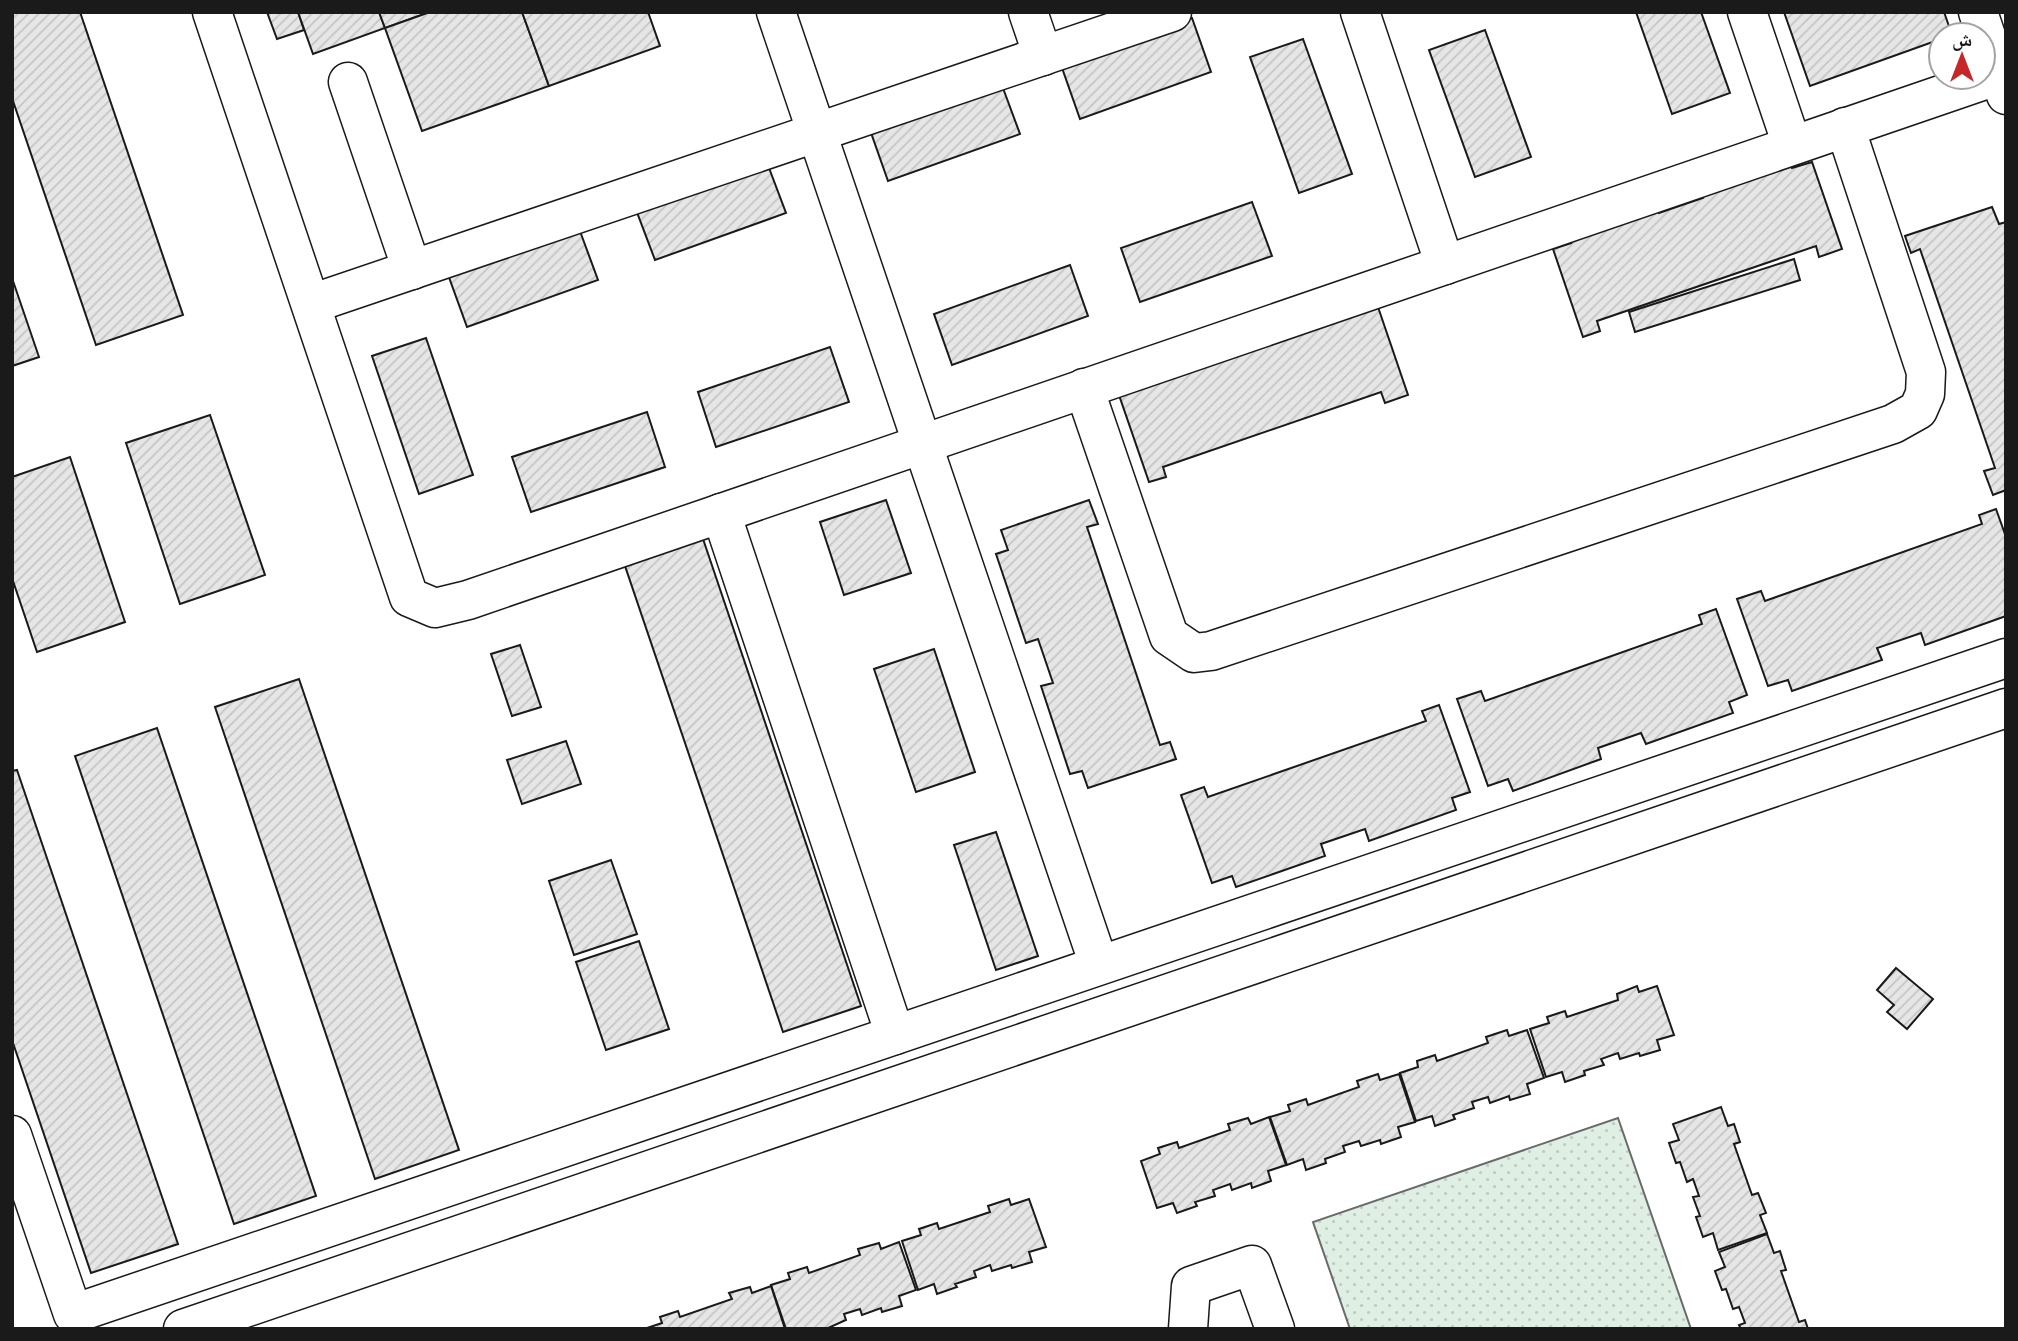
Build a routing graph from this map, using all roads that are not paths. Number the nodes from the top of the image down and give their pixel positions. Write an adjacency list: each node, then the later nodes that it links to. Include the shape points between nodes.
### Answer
1 (212, 12): 16 (lane)
2 (776, 12): 12 (lane)
3 (1028, 12): 8 (lane)
4 (1172, 12): 8 (lane)
5 (1360, 12): 14 (lane)
6 (1747, 12): 13 (lane)
7 (1978, 12): 10 (lane)
8 (1043, 56): 12 (lane)
9 (348, 82): 15 (lane)
10 (2002, 85): 11 (lane)
11 (1845, 127): 13 (lane); 17 (lane, via 1926,372 1925,394 1918,410 1893,424 1194,653 1169,636)
12 (817, 133): 15 (lane); 18 (lane)
13 (1792, 145): 14 (lane)
14 (1445, 265): 17 (lane)
15 (412, 270): 16 (lane)
16 (311, 304): 19 (lane, via 409,597 435,608 468,600)
17 (1084, 388): 18 (lane)
18 (922, 443): 19 (lane); 22 (lane)
19 (720, 513): 23 (lane)
20 (2006, 658): 22 (lane)
21 (2006, 708): 25 (lane)
22 (1099, 965): 23 (lane)
23 (895, 1035): 24 (lane, via 73,1314)
24 (12, 1135)
25 (183, 1329)
26 (1188, 1329): 27 (lane, via 1191,1286 1252,1265)
27 (1275, 1329)

